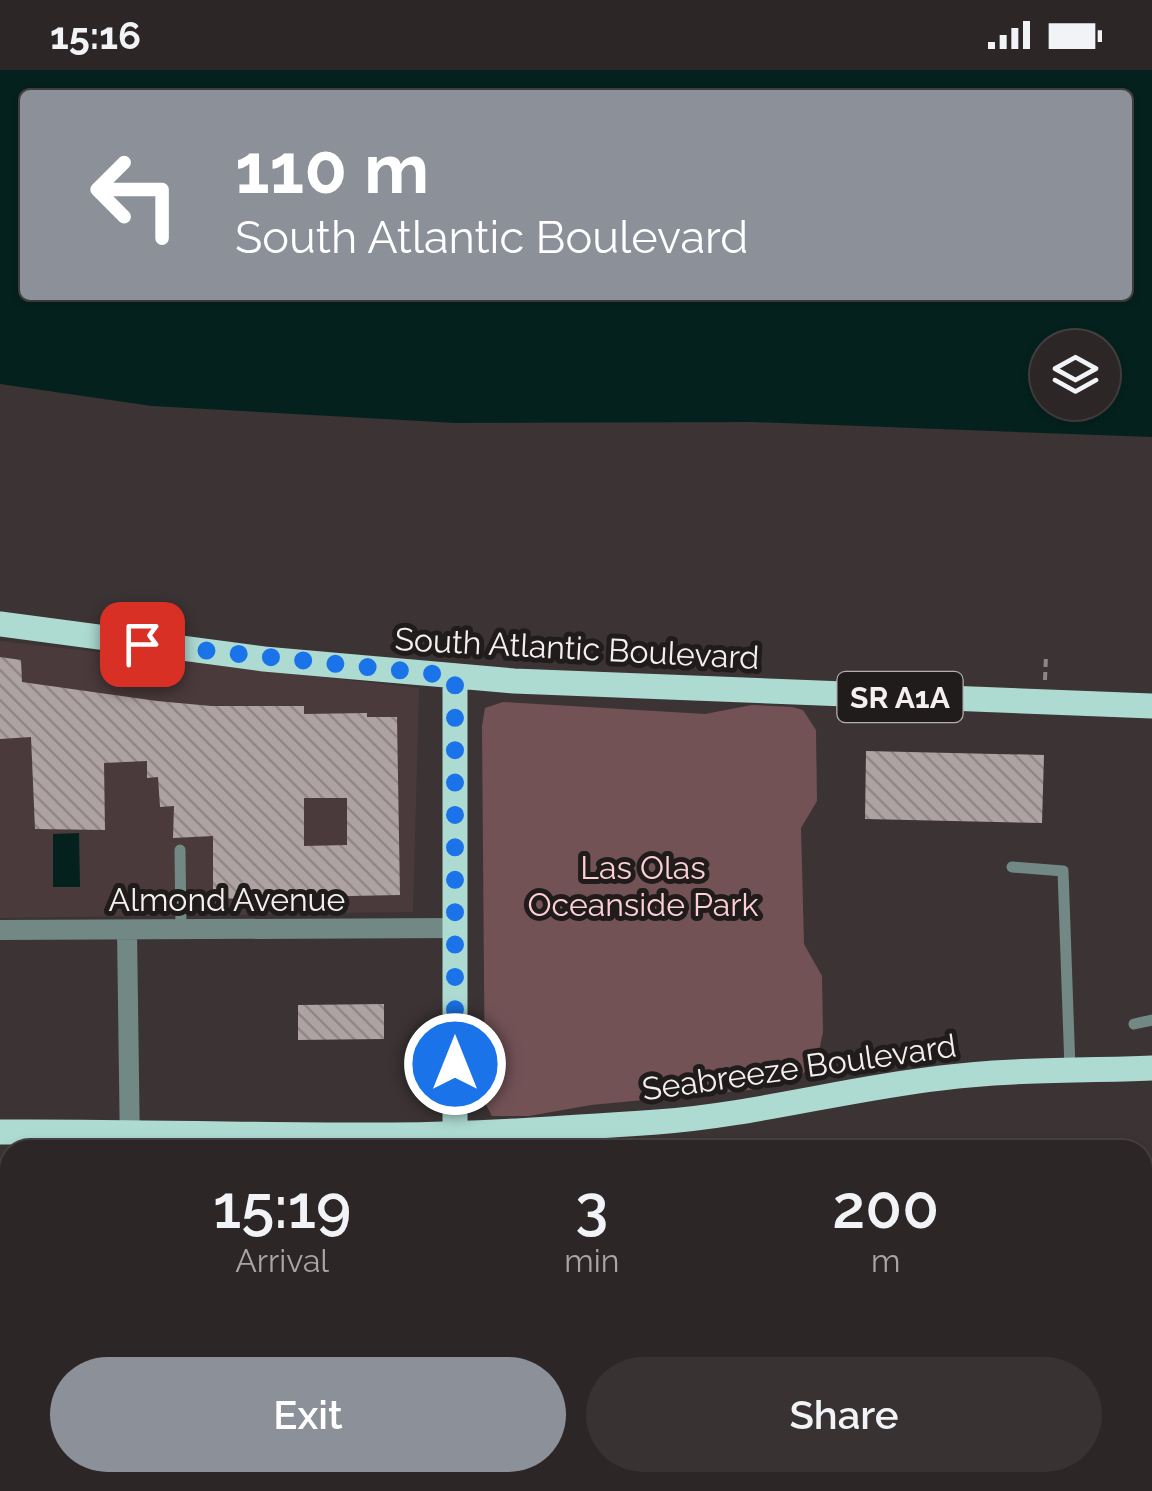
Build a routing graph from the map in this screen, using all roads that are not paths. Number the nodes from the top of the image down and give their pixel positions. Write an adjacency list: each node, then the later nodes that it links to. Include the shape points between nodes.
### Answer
1 (0, 624): 2 (main road, South Atlantic Boulevard / SR A1A)
2 (455, 676): 3 (main road, South Atlantic Boulevard / SR A1A); 6 (main road)
3 (1152, 706)
4 (180, 850): 9 (lane)
5 (1012, 867): 13 (lane, via 1063,871)
6 (454, 928): 9 (street, Almond Avenue); 17 (main road)
7 (0, 930): 8 (street, Almond Avenue)
8 (127, 930): 9 (street, Almond Avenue); 15 (street)
9 (181, 930)
10 (1152, 1020): 11 (lane)
11 (1134, 1024)
12 (1152, 1068): 13 (main road, Seabreeze Boulevard)
13 (1070, 1069): 18 (main road, Seabreeze Boulevard, via 941,1078 710,1117)
14 (0, 1132): 15 (main road, Seabreeze Boulevard)
15 (130, 1140): 16 (main road, Seabreeze Boulevard)
16 (399, 1140)
17 (455, 1140)
18 (475, 1140)

